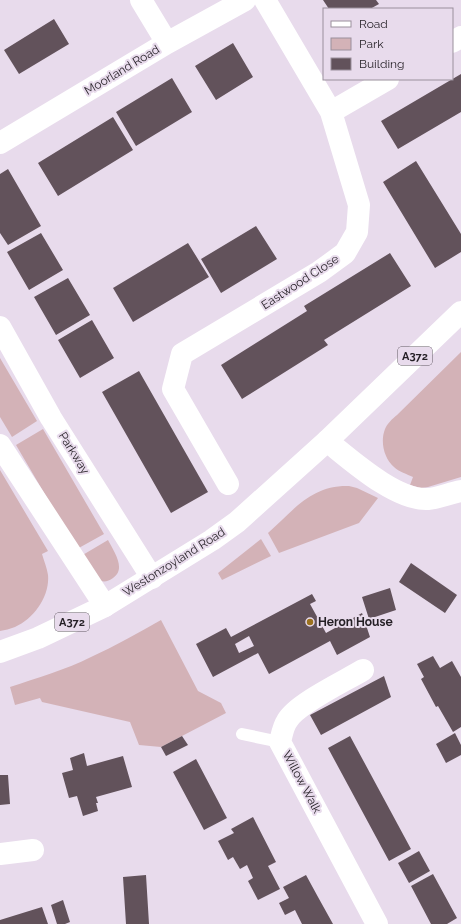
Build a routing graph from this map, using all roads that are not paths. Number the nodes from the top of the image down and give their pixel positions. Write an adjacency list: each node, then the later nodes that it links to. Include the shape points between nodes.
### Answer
1 (142, 0): 4 (street)
2 (245, 0): 4 (street, Moorland Road)
3 (265, 0): 6 (street, Eastwood Close)
4 (167, 43): 7 (street, Moorland Road)
5 (386, 80): 6 (street)
6 (331, 112): 12 (street, Eastwood Close, via 359,205 357,232 345,253 319,272 182,354 173,389)
7 (0, 143)
8 (461, 312): 10 (street, Westonzoyland Road / A372)
9 (0, 327): 14 (street, Parkway, via 51,418)
10 (327, 441): 13 (street, via 366,472 408,496 429,499); 14 (street, Westonzoyland Road / A372, via 237,522)
11 (0, 445): 15 (street)
12 (228, 484)
13 (461, 491)
14 (152, 578): 15 (street, Westonzoyland Road / A372)
15 (105, 606): 16 (street, Westonzoyland Road / A372, via 38,638)
16 (0, 652)
17 (363, 670): 19 (street, Willow Walk, via 305,703 287,719)
18 (242, 734): 19 (lane)
19 (280, 742): 22 (street, Willow Walk)
20 (33, 850): 21 (street)
21 (0, 854)
22 (377, 924)

